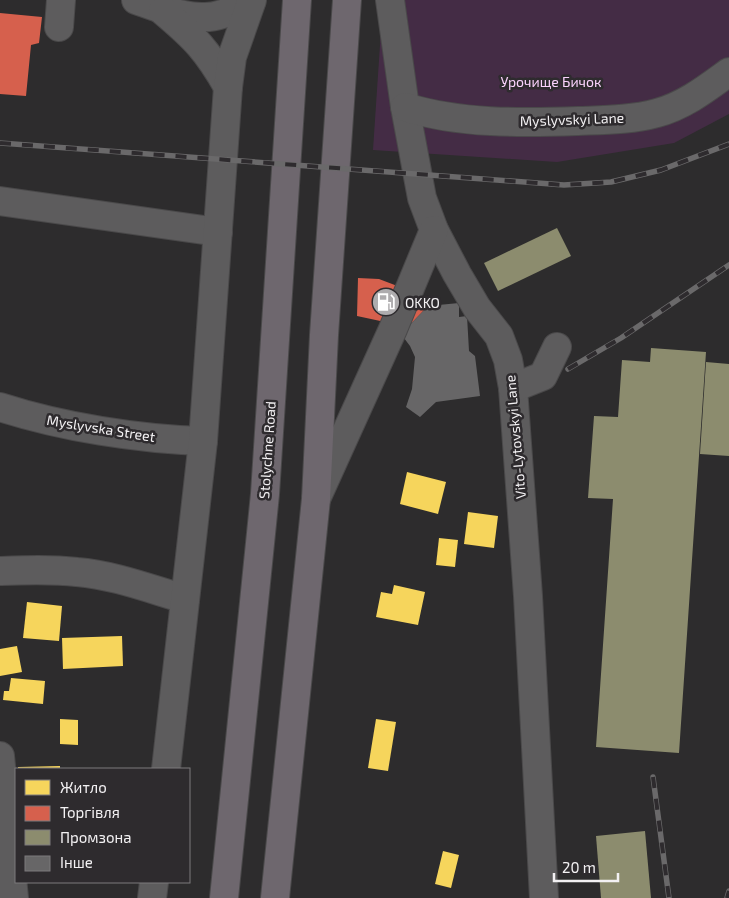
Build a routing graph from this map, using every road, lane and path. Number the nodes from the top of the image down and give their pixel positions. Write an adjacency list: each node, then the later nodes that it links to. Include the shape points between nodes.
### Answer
1 (61, 0): 7 (street)
2 (297, 0): 26 (highway, Stolychne Road, via 265,494)
3 (347, 0): 18 (highway)
4 (390, 0): 10 (street, Vito-Lytovskyi Lane)
5 (251, 1): 6 (street, via 226,13 202,17); 9 (street, via 232,57)
6 (148, 4): 9 (street, via 196,39)
7 (59, 27)
8 (729, 72): 10 (street, Myslyvskyi Lane, via 694,97 658,113 606,120 478,121)
9 (228, 87): 13 (street)
10 (405, 107): 12 (street, Vito-Lytovskyi Lane, via 422,198)
11 (0, 201): 13 (street)
12 (434, 230): 15 (street, Vito-Lytovskyi Lane, via 477,308 499,336); 18 (street)
13 (218, 232): 17 (street)
14 (557, 347): 15 (street, via 543,376)
15 (513, 388): 28 (street, Vito-Lytovskyi Lane)
16 (0, 407): 17 (street, Myslyvska Street, via 61,424 176,440)
17 (203, 440): 20 (street)
18 (316, 499): 27 (highway)
19 (0, 571): 20 (street, via 78,572 118,579)
20 (185, 599): 22 (street)
21 (0, 756): 24 (street)
22 (166, 768)
23 (154, 883): 25 (street)
24 (14, 898)
25 (152, 898)
26 (224, 898)
27 (275, 898)
28 (544, 898)

